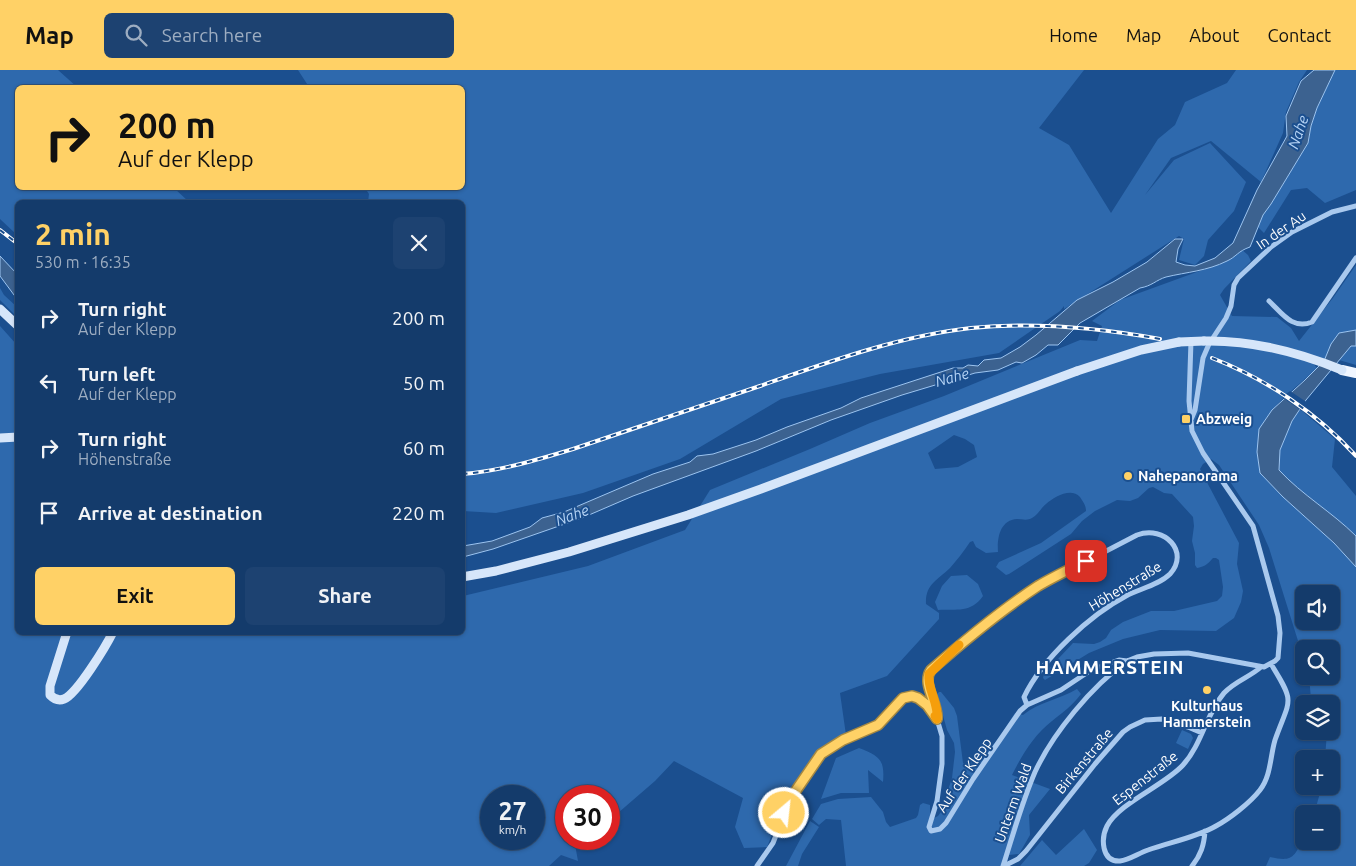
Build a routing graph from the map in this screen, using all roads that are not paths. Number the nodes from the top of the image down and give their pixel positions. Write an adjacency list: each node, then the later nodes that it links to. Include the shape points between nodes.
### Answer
1 (1356, 206): 9 (street, In der Au, via 1323,215 1282,239 1238,278 1226,318 1203,358 1195,410)
2 (1356, 258): 3 (street, via 1312,322 1294,324)
3 (1268, 301)
4 (0, 309): 5 (main road)
5 (15, 323)
6 (1190, 341): 7 (main road, bridge, via 1271,347); 9 (street); 12 (main road, bridge, via 1110,359 639,532)
7 (1342, 370): 8 (main road)
8 (1356, 374)
9 (1190, 422): 16 (street, via 1198,446 1255,533 1278,616 1279,653)
10 (15, 437): 11 (main road)
11 (0, 438)
12 (465, 576)
13 (65, 635): 14 (main road, via 50,686 50,694 59,700 71,694 92,669)
14 (111, 635)
15 (1127, 661): 17 (street, via 1144,655 1188,653); 19 (street, via 1099,666 1061,690); 24 (street, Unterm Wald, via 1106,677 1084,701 1043,758)
16 (1271, 664): 17 (street); 22 (street, via 1285,686 1288,704 1266,780 1248,802)
17 (1261, 667): 21 (street, Espenstraße, via 1224,693)
18 (929, 674): 19 (street, Höhenstraße, via 972,634 1052,578 1143,533 1158,533 1169,539 1176,549 1171,572 1115,602 1083,626 1027,690 1024,696); 20 (street, Auf der Klepp)
19 (1027, 705): 20 (street, Auf der Klepp, via 946,823 931,831 929,827 937,801 943,751)
20 (937, 719): 23 (street, Auf der Klepp, via 923,701 912,696 903,698 878,725 826,750 790,800 772,843)
21 (1202, 733): 22 (street, Espenstraße, via 1181,767 1113,818 1106,829 1103,845 1111,860 1121,861); 24 (street, Birkenstraße, via 1162,719 1145,720 1130,727 1095,764 1026,851)
22 (1205, 831): 25 (street, via 1200,855)
23 (757, 866)
24 (1004, 866)
25 (1192, 866)

